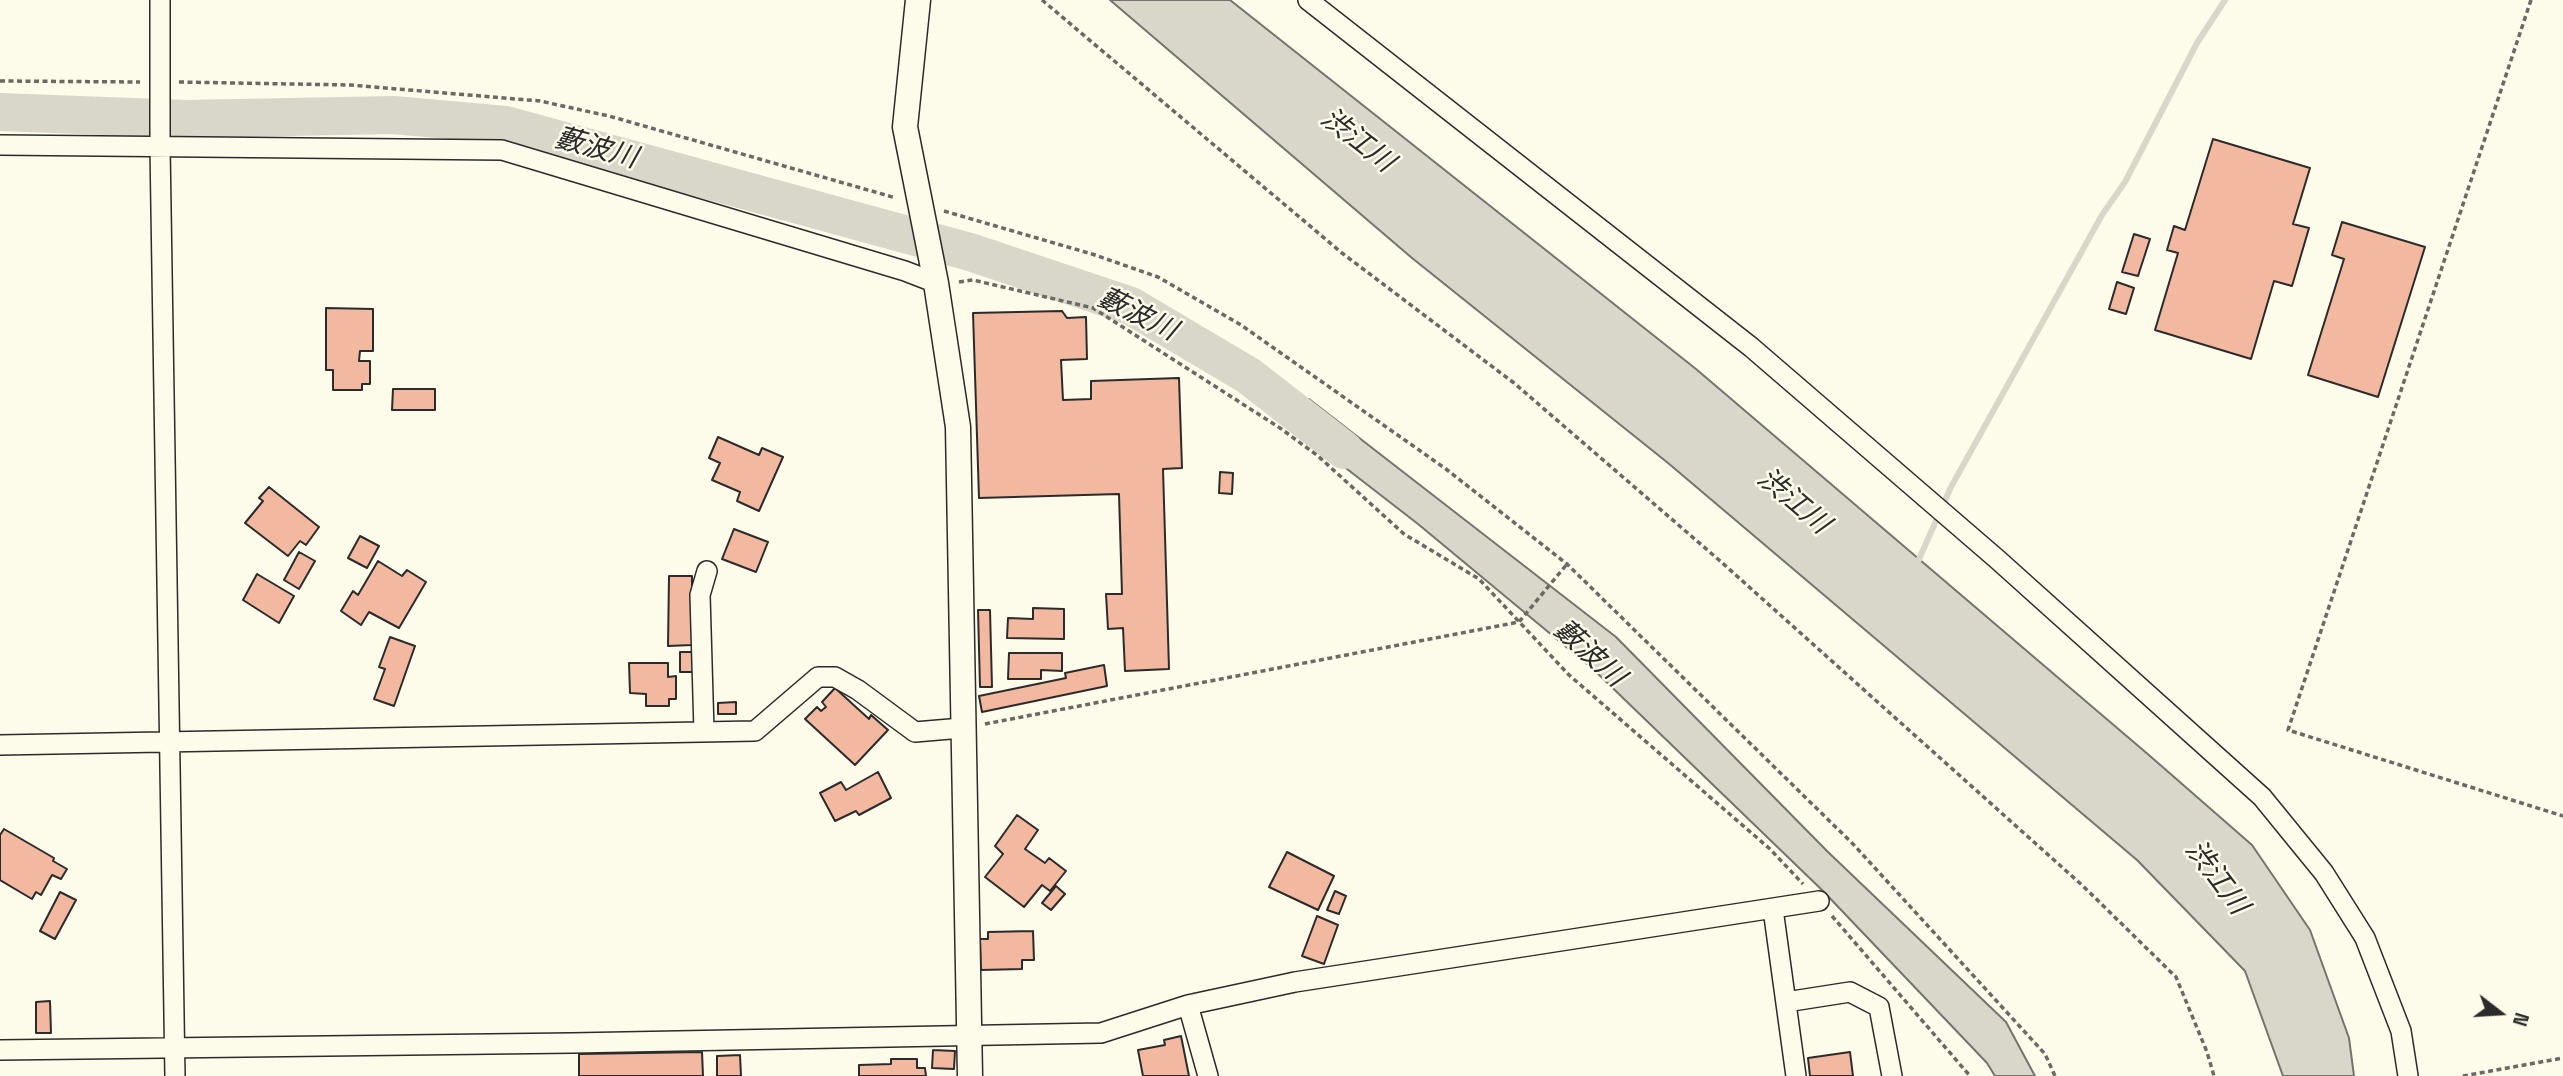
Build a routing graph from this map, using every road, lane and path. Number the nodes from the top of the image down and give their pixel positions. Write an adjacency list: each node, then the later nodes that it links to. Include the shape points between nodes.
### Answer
1 (160, 0): 7 (street)
2 (918, 0): 8 (street, via 905,127)
3 (1042, 0): 31 (path, via 1342,253 1525,392 2082,886 2176,976)
4 (1308, 0): 32 (street, via 1751,347 2262,797 2324,873 2365,938 2401,1031)
5 (2531, 0): 15 (path, via 2288,730)
6 (0, 145): 7 (street)
7 (160, 147): 8 (street, via 502,150 892,267); 13 (street)
8 (934, 275): 10 (path, via 1093,308 1318,456 1404,534 1479,579); 11 (street, via 958,428)
9 (708, 571): 12 (street, via 700,595)
10 (1519, 622): 11 (path); 16 (path, via 1569,675 1770,849); 30 (path, via 1567,564 1853,844 2045,1054)
11 (962, 728): 12 (street, via 915,732 858,690 835,677 818,677 755,731); 20 (street)
12 (704, 731): 13 (street)
13 (170, 743): 14 (street); 21 (street)
14 (0, 745)
15 (2563, 816)
16 (1819, 901): 17 (street); 29 (path)
17 (1773, 909): 18 (street); 19 (street, via 1295,982)
18 (1786, 1002): 27 (street); 28 (street, via 1850,992 1879,1007)
19 (1188, 1004): 20 (street, via 1101,1033); 26 (street)
20 (970, 1034): 21 (street); 25 (street)
21 (175, 1047): 22 (street); 24 (street)
22 (0, 1050)
23 (2563, 1058): 33 (path)
24 (176, 1076)
25 (970, 1076)
26 (1208, 1076)
27 (1796, 1076)
28 (1892, 1076)
29 (1970, 1076)
30 (2055, 1076)
31 (2214, 1076)
32 (2408, 1076)
33 (2463, 1076)

